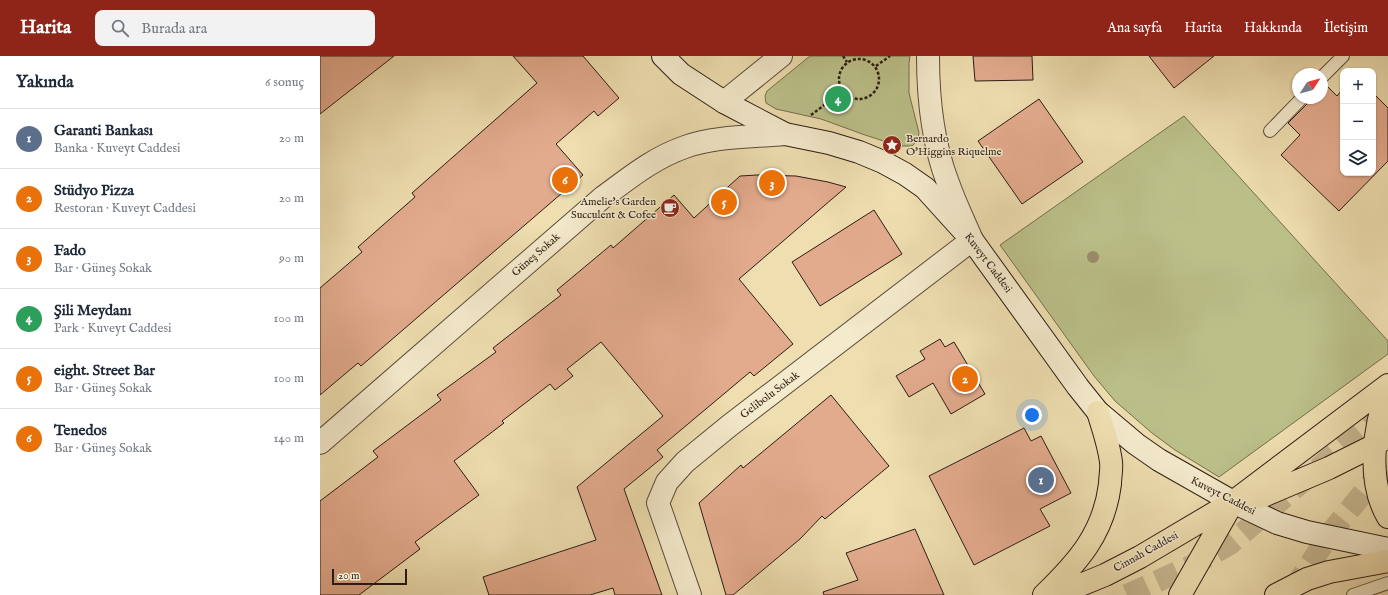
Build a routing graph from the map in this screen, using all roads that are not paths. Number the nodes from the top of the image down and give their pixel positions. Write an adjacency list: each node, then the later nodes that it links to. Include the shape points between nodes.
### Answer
1 (663, 56): 6 (street, Kuveyt Caddesi, via 681,74)
2 (781, 56): 6 (street)
3 (928, 56): 10 (street, via 928,83 938,147 948,183)
4 (1343, 56): 5 (lane)
5 (1328, 71)
6 (724, 102): 9 (street, Kuveyt Caddesi)
7 (1296, 104): 8 (lane)
8 (1270, 131)
9 (785, 134): 10 (street, Kuveyt Caddesi, via 859,152 905,174 924,188); 15 (street, Güneş Sokak, via 686,146 655,160 602,198)
10 (972, 240): 13 (street, Kuveyt Caddesi); 21 (street, Gelibolu Sokak, via 729,426 686,462 667,482 658,503)
11 (1388, 385): 16 (main road)
12 (1388, 391): 14 (main road, via 1382,405)
13 (1098, 412): 16 (street, Kuveyt Caddesi, via 1159,460); 22 (main road, via 1111,463 1105,507 1084,552)
14 (1381, 440): 16 (main road, via 1329,468 1263,496); 17 (main road, via 1377,490)
15 (320, 443)
16 (1233, 502): 18 (street, Kuveyt Caddesi, via 1277,523); 23 (main road, Cinnah Caddesi, via 1105,575); 24 (main road)
17 (1388, 517)
18 (1388, 549)
19 (1388, 561): 25 (main road, via 1329,572 1307,579)
20 (1388, 583): 26 (lane)
21 (690, 595)
22 (1044, 595)
23 (1056, 595)
24 (1180, 595)
25 (1276, 595)
26 (1352, 595)

